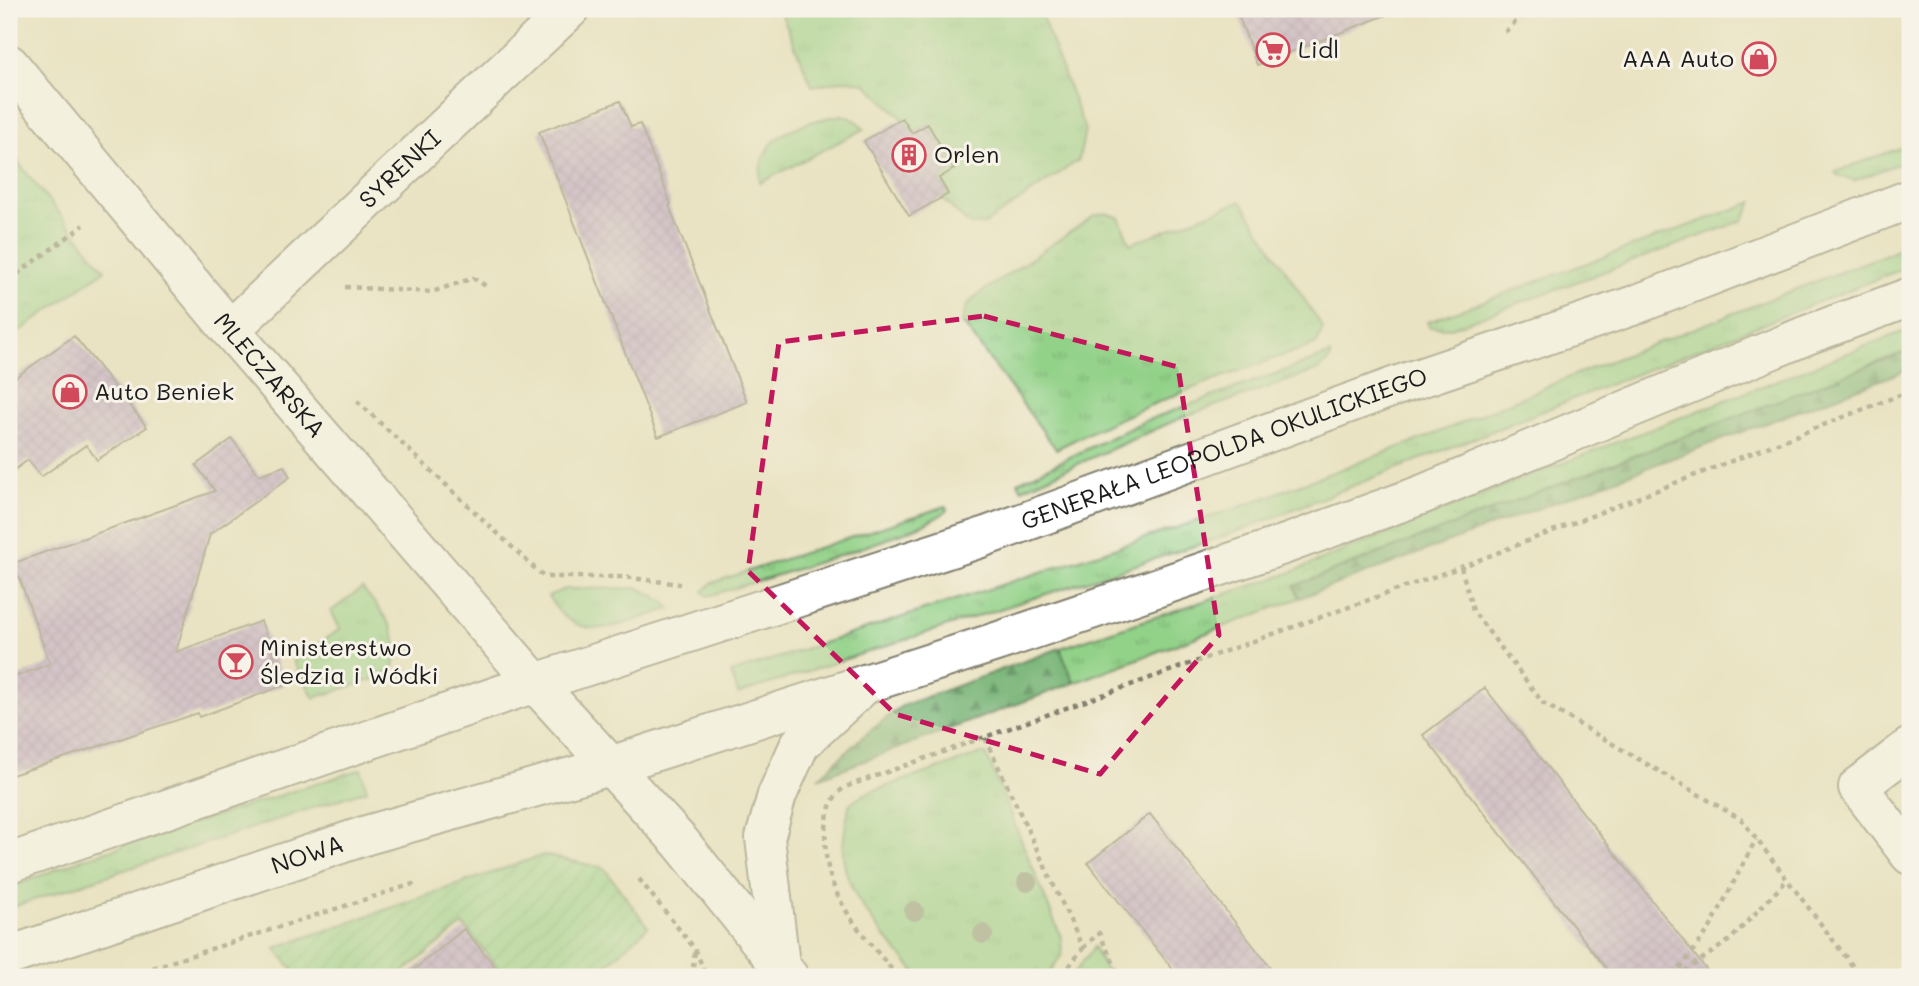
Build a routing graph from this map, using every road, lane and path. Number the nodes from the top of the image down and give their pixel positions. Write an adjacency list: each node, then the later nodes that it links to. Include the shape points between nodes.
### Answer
1 (570, 9): 11 (main road, SYRENKI)
2 (1529, 9): 3 (path)
3 (1506, 32)
4 (9, 64): 11 (main road, MLECZARSKA)
5 (1910, 199): 16 (main road, GENERAŁA LEOPOLDA OKULICKIEGO, via 1632,306 1396,386 978,539)
6 (92, 219): 7 (path)
7 (9, 281)
8 (333, 285): 9 (path, via 432,292 473,278)
9 (486, 286)
10 (1910, 297): 17 (main road, via 1421,495 1156,589)
11 (230, 330): 16 (main road, MLECZARSKA)
12 (1910, 391): 14 (path)
13 (348, 393): 15 (path, via 544,577 623,577)
14 (1461, 566): 18 (path); 21 (path, via 1473,611 1543,703 1742,820)
15 (688, 585)
16 (535, 683): 20 (main road, MLECZARSKA); 23 (main road)
17 (865, 684): 20 (main road); 30 (main road, via 800,744 777,795 765,838)
18 (985, 738): 27 (path); 34 (path, via 845,787 830,803 825,844 835,895)
19 (1910, 747): 22 (main road, via 1858,787)
20 (610, 766): 29 (main road, NOWA, via 367,835); 30 (main road, MLECZARSKA, via 681,843)
21 (1756, 839): 25 (path); 37 (path, via 1710,928)
22 (1910, 855)
23 (9, 863)
24 (639, 879): 28 (path)
25 (1787, 880): 37 (path, via 1730,940); 38 (path)
26 (416, 883): 31 (path)
27 (1083, 947): 35 (path); 36 (path, via 1099,933)
28 (695, 950): 32 (path); 33 (path)
29 (9, 956)
30 (784, 971)
31 (124, 977)
32 (692, 977)
33 (707, 977)
34 (898, 977)
35 (1061, 977)
36 (1120, 977)
37 (1675, 977)
38 (1861, 977)

